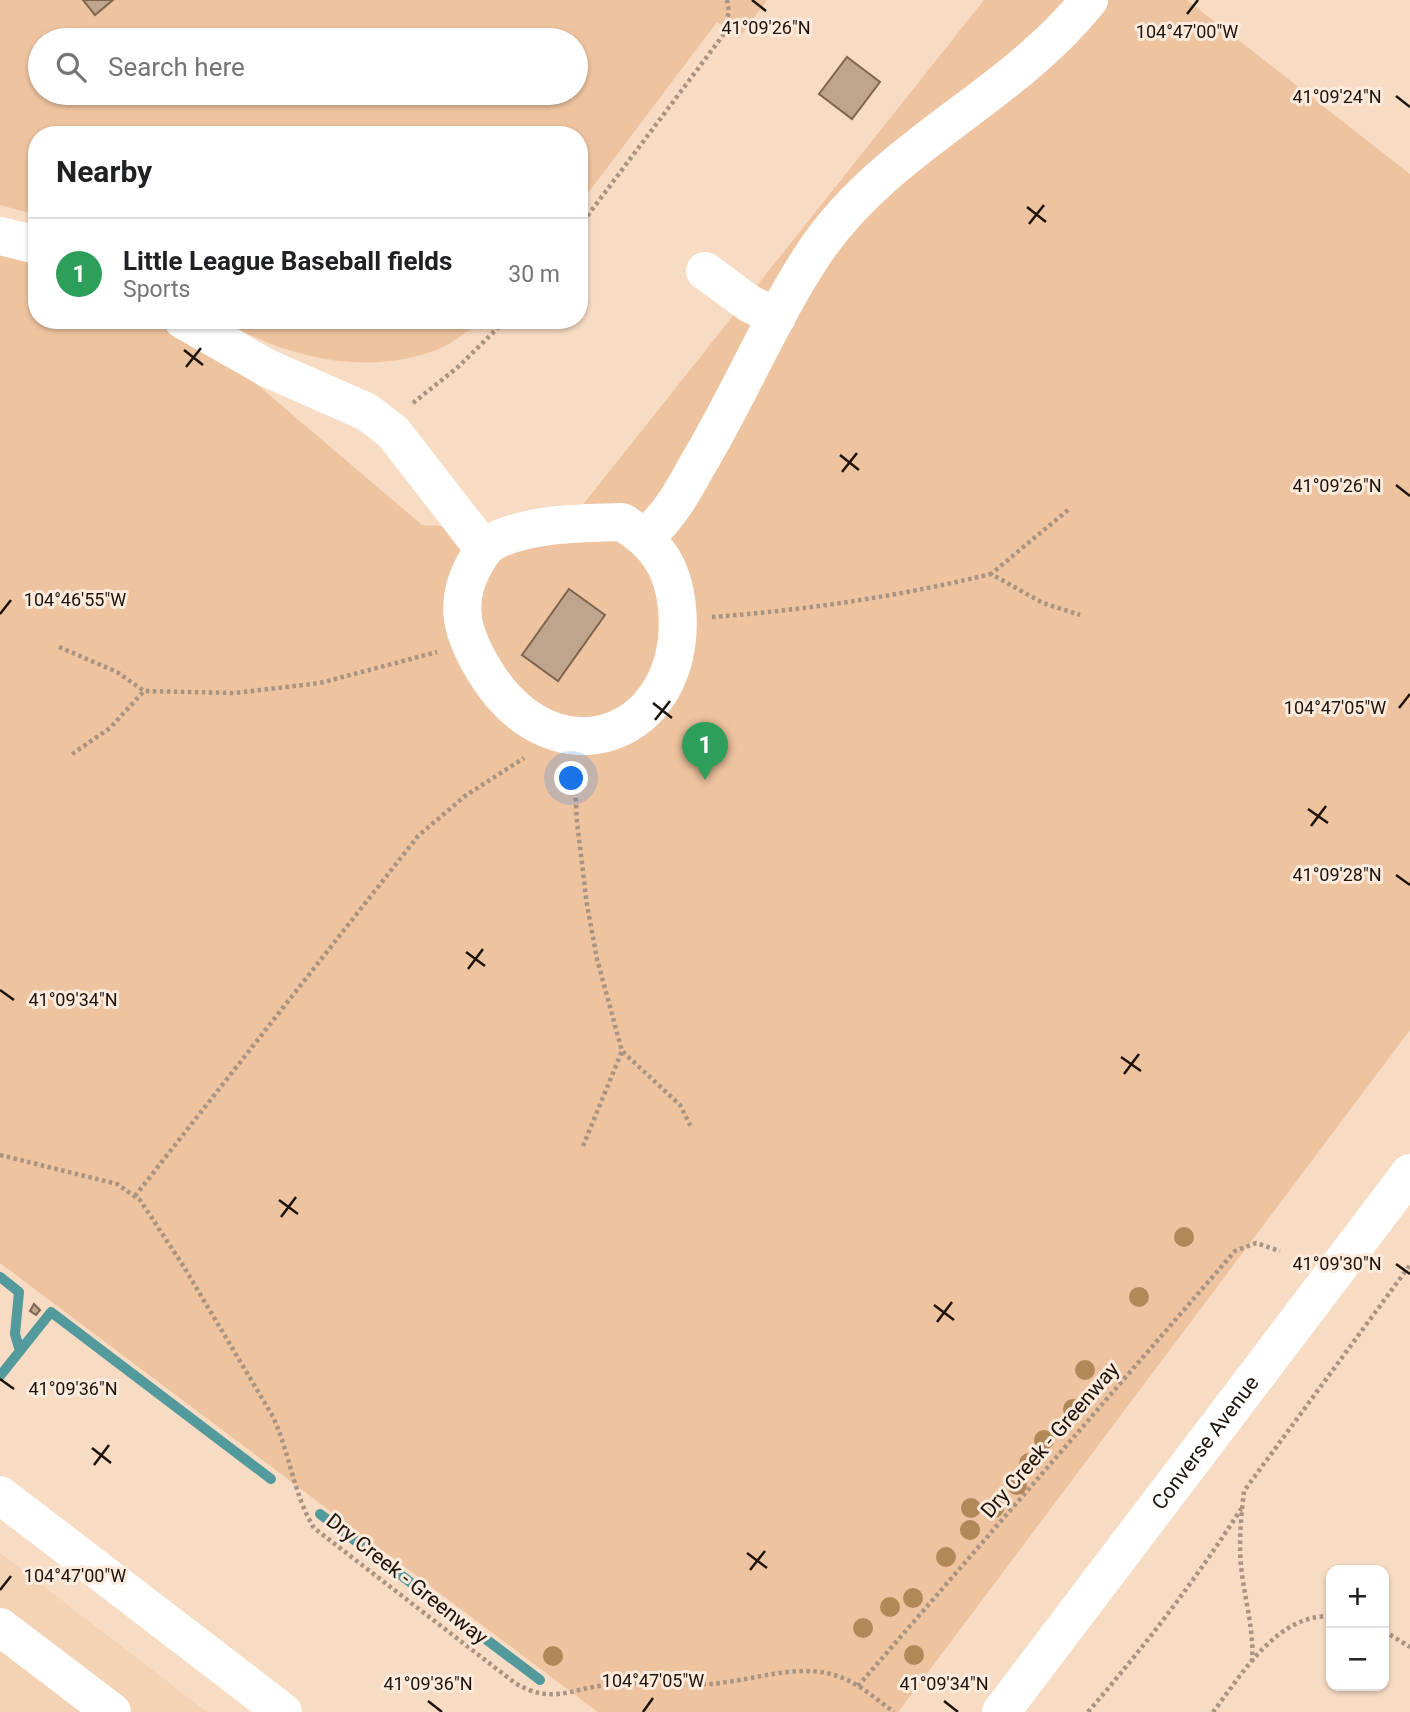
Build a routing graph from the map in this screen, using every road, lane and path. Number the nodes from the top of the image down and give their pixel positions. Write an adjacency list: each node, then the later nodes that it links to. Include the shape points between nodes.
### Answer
1 (727, 0): 3 (path, via 724,34)
2 (1089, 0): 7 (main road, via 1025,66 916,145 864,192 817,249)
3 (588, 215)
4 (0, 236): 5 (main road)
5 (28, 243)
6 (705, 271): 7 (main road, via 750,304)
7 (777, 317): 12 (main road, via 734,403 664,521)
8 (199, 329): 10 (main road, via 267,368 367,412)
9 (497, 329): 10 (path)
10 (386, 427): 13 (main road)
11 (1068, 510): 14 (path)
12 (646, 536): 13 (main road, via 622,523 596,523 526,530); 16 (main road, via 662,557 676,592)
13 (483, 548): 17 (main road, via 465,583 461,603)
14 (991, 574): 15 (path, via 1043,603); 16 (path, via 923,590 775,613)
15 (1080, 615)
16 (678, 619): 20 (main road, via 675,661 661,691 636,718 606,734)
17 (468, 642): 19 (path, via 320,683 235,693); 20 (main road, via 511,707 537,727)
18 (59, 647): 19 (path, via 106,667)
19 (144, 691): 21 (path, via 110,728)
20 (563, 735): 22 (path, via 597,959); 27 (path, via 465,796 418,836)
21 (72, 754)
22 (622, 1051): 23 (path, via 680,1105); 24 (path)
23 (692, 1129)
24 (583, 1146)
25 (0, 1155): 27 (path, Dry Creek - Greenway, via 117,1184)
26 (1410, 1173): 36 (main road, Converse Avenue)
27 (135, 1196): 38 (path, Dry Creek - Greenway, via 184,1267 272,1415 314,1528 515,1683 549,1696 605,1685 727,1683 808,1671 841,1677)
28 (1280, 1251): 38 (path, Dry Creek - Greenway, via 1256,1243 1235,1251)
29 (1410, 1265): 31 (path, via 1244,1491)
30 (0, 1495): 40 (main road)
31 (1242, 1508): 37 (path, via 1241,1573 1252,1620); 44 (path, via 1146,1645)
32 (1326, 1617): 37 (path, via 1289,1627)
33 (0, 1627): 39 (main road)
34 (1389, 1633): 35 (path)
35 (1410, 1647)
36 (1045, 1655): 42 (main road, Converse Avenue); 43 (main road)
37 (1252, 1662): 45 (path)
38 (858, 1686): 41 (path, Dry Creek - Greenway)
39 (112, 1712)
40 (283, 1712)
41 (894, 1712)
42 (1001, 1712)
43 (1016, 1712)
44 (1088, 1712)
45 (1213, 1712)

